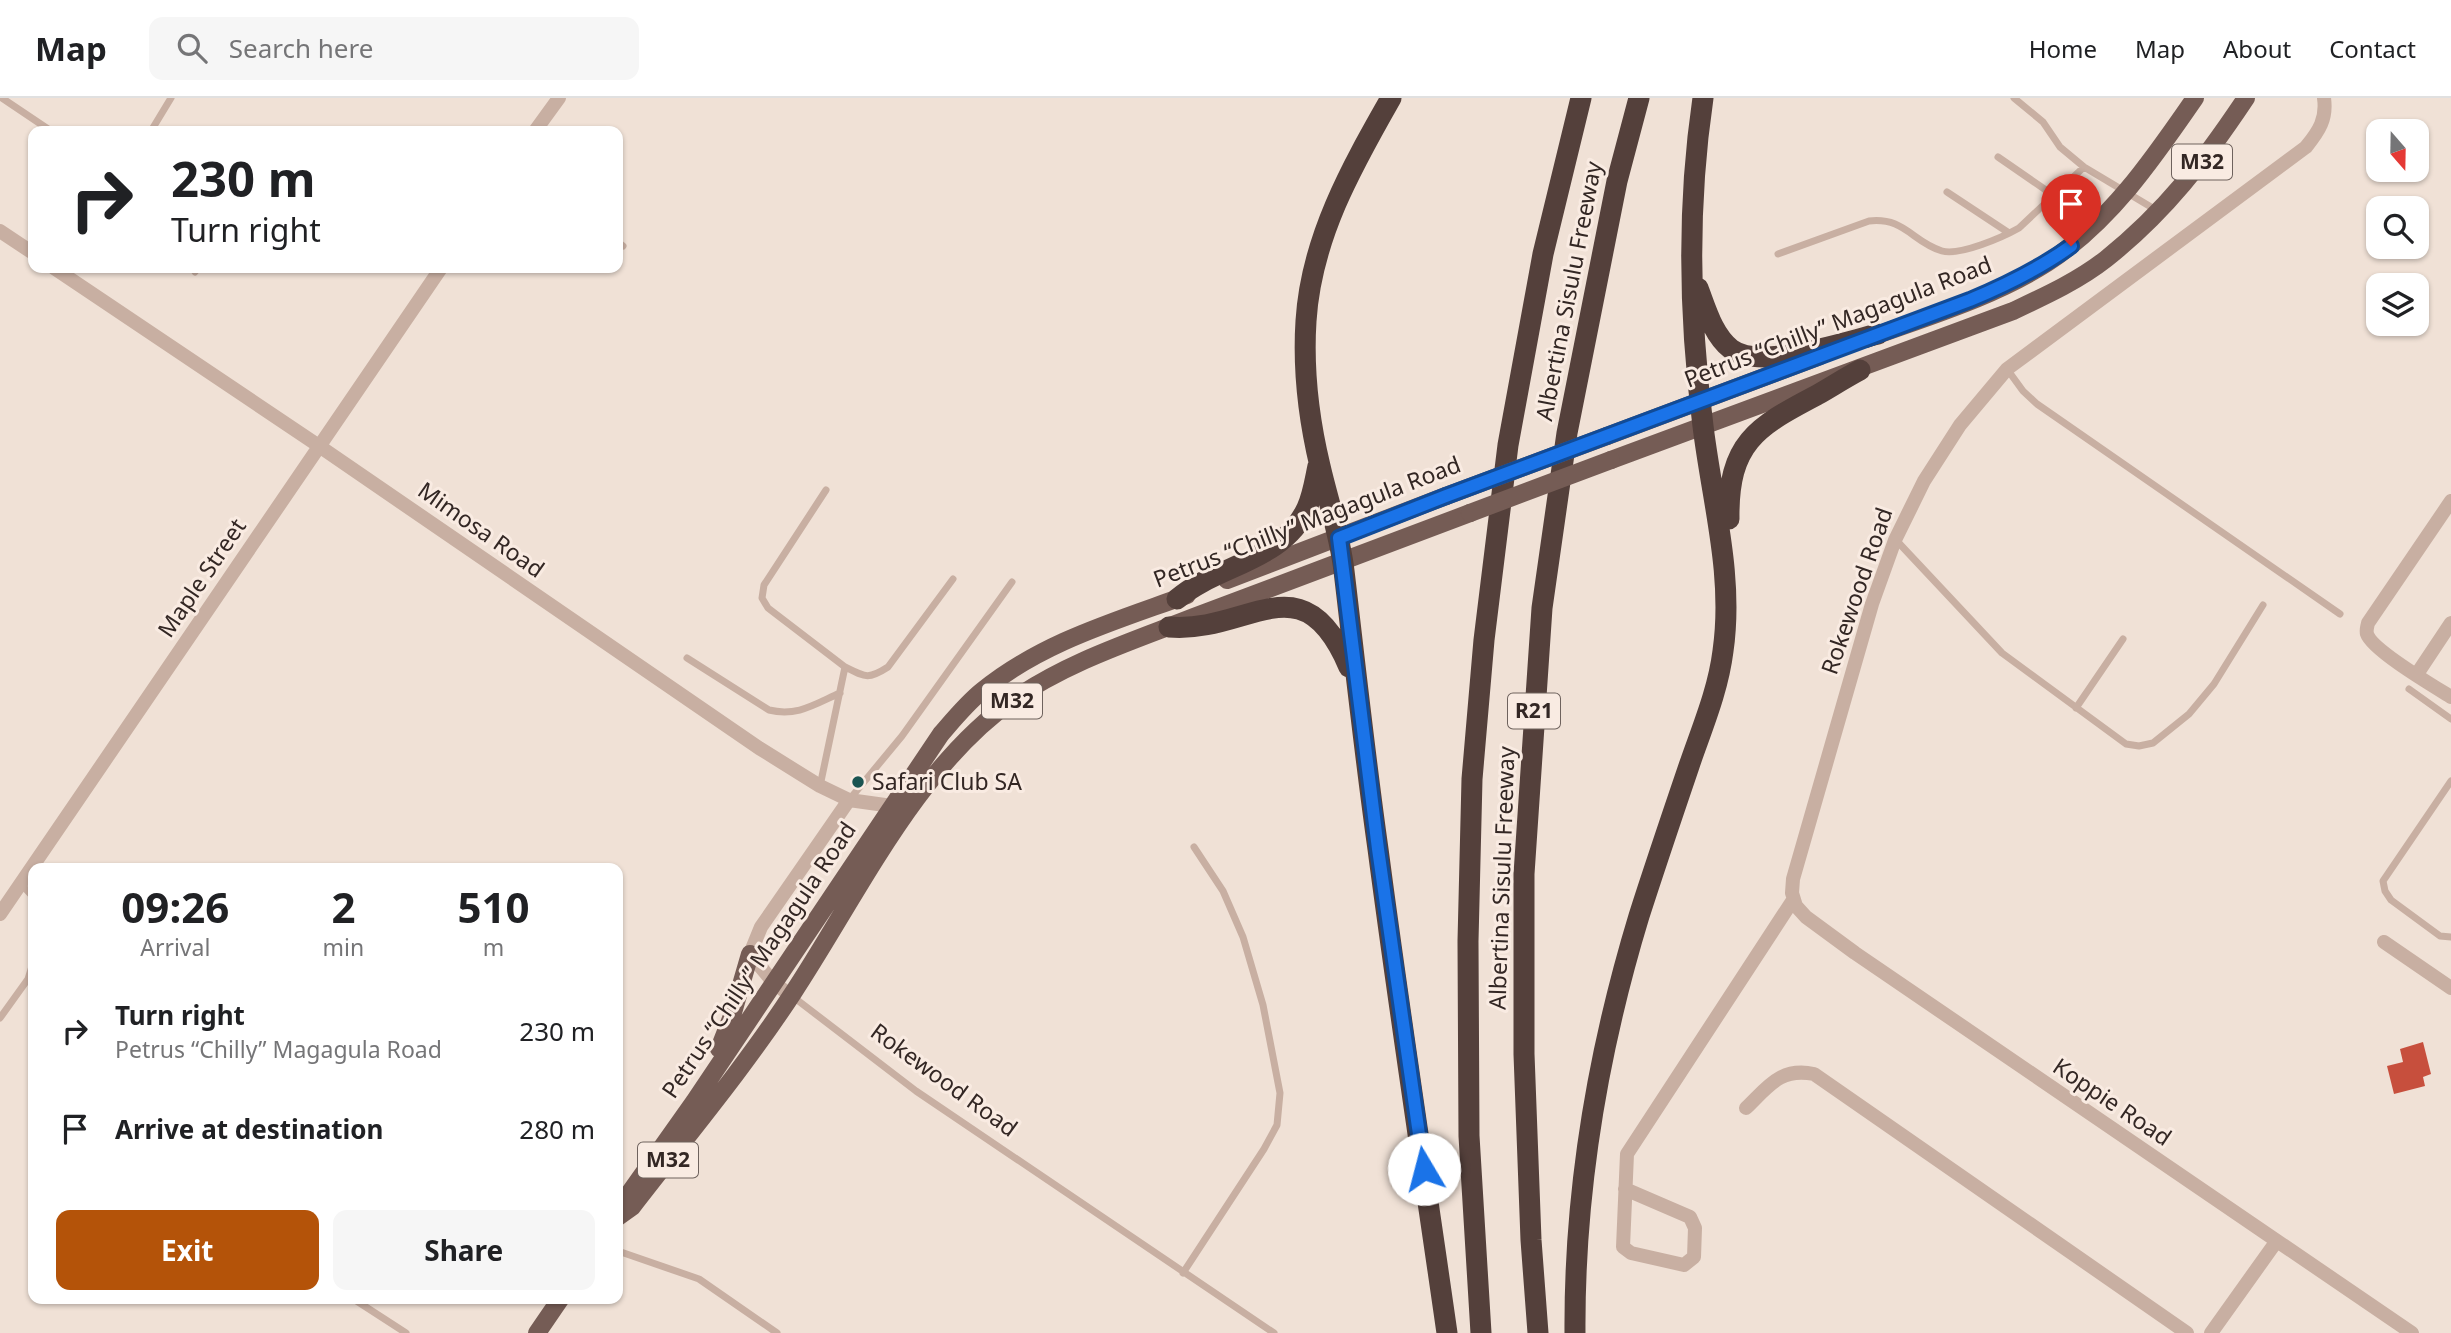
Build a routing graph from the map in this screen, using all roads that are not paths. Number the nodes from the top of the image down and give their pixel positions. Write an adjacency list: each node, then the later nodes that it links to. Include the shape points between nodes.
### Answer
1 (2, 98): 12 (lane)
2 (171, 98): 13 (lane)
3 (559, 98): 14 (street)
4 (1391, 98): 34 (highway, via 1335,202 1310,286 1306,355)
5 (1581, 98): 92 (highway, Albertina Sisulu Freeway / R21, via 1543,254 1508,445 1472,779 1469,1136)
6 (1639, 98): 93 (highway, Albertina Sisulu Freeway / R21, via 1617,181 1567,433 1542,608 1524,874 1525,1067)
7 (1703, 98): 27 (highway, via 1695,158)
8 (2014, 98): 16 (lane)
9 (2195, 98): 17 (main road, Petrus “Chilly” Magagula Road / M32)
10 (2246, 98): 20 (main road, Petrus “Chilly” Magagula Road / M32, via 2206,157)
11 (2324, 98): 29 (street, Rokewood Road, via 2320,129 2306,147)
12 (44, 126)
13 (154, 126)
14 (539, 126)
15 (1998, 157): 19 (lane)
16 (2084, 167): 17 (lane); 19 (lane)
17 (2127, 191): 20 (lane); 28 (main road, Petrus “Chilly” Magagula Road / M32, via 2047,263 1970,300)
18 (1947, 192): 22 (lane)
19 (2053, 195): 22 (lane)
20 (2160, 212): 30 (main road, Petrus “Chilly” Magagula Road / M32, via 2105,260 2060,289)
21 (0, 230): 23 (street)
22 (2009, 233): 24 (lane, via 1945,252 1884,219)
23 (28, 250)
24 (1779, 254)
25 (61, 273): 33 (street, Mimosa Road)
26 (438, 273): 33 (street, Maple Street)
27 (1693, 277): 28 (highway, via 1720,338 1742,355 1775,356); 31 (highway)
28 (1878, 334): 31 (main road, Petrus “Chilly” Magagula Road / M32)
29 (2007, 369): 38 (street, Rokewood Road, via 1960,425 1919,490); 45 (lane, via 2037,404)
30 (1860, 370): 32 (main road, Petrus “Chilly” Magagula Road / M32); 40 (highway, via 1770,421 1747,442 1728,492 1729,543)
31 (1700, 400): 32 (highway); 37 (main road, Petrus “Chilly” Magagula Road / M32, bridge)
32 (1703, 426): 39 (main road, Petrus “Chilly” Magagula Road / M32, bridge); 40 (highway)
33 (319, 446): 59 (street, Mimosa Road); 63 (street, Maple Street)
34 (1319, 464): 37 (highway); 43 (highway, via 1307,508 1287,537 1251,560 1192,585)
35 (826, 490): 50 (lane, via 764,585 762,598 768,608)
36 (2451, 501): 51 (street, via 2368,623 2371,640)
37 (1339, 538): 39 (highway); 43 (main road, Petrus “Chilly” Magagula Road / M32)
38 (1895, 540): 56 (lane, via 2002,653); 67 (street, Rokewood Road, via 1798,860)
39 (1343, 562): 47 (main road, Petrus “Chilly” Magagula Road / M32); 52 (highway)
40 (1724, 565): 94 (highway, via 1726,609 1719,676 1639,917 1597,1086 1577,1241)
41 (953, 579): 50 (lane, via 888,667 866,677)
42 (1012, 582): 60 (lane, via 902,736)
43 (1177, 599): 61 (main road, Petrus “Chilly” Magagula Road / M32, via 1077,635 1005,673 941,734)
44 (2263, 605): 56 (lane, via 2214,684 2153,743 2126,744)
45 (2340, 614)
46 (2451, 624): 51 (street)
47 (1170, 627): 52 (highway, via 1203,625 1270,607 1297,609 1316,617 1334,636); 75 (main road, Petrus “Chilly” Magagula Road / M32, via 1044,681 1014,699 960,745 896,829)
48 (2123, 639): 56 (lane)
49 (687, 658): 54 (lane, via 769,710 784,714)
50 (845, 667): 54 (lane)
51 (2417, 674): 55 (street)
52 (1359, 689): 91 (highway)
53 (2409, 689): 57 (lane)
54 (840, 693): 59 (lane)
55 (2451, 697)
56 (2076, 708)
57 (2451, 719)
58 (2451, 781): 69 (lane, via 2384,881 2391,900 2440,936)
59 (820, 786): 60 (street, Mimosa Road)
60 (849, 800): 61 (street, Mimosa Road); 71 (street, via 761,927)
61 (892, 806): 73 (main road, Petrus “Chilly” Magagula Road / M32)
62 (1194, 847): 84 (lane, via 1223,891 1243,936 1264,1005 1280,1094 1276,1125 1264,1149)
63 (35, 863)
64 (28, 874): 65 (street, Maple Street)
65 (21, 884): 66 (lane); 68 (street, Maple Street)
66 (28, 892)
67 (1793, 900): 79 (street, via 1627,1154); 82 (street, Koppie Road, via 1807,917 1855,953)
68 (0, 914)
69 (2451, 937)
70 (2384, 942): 74 (street)
71 (750, 954): 73 (street, Rokewood Road); 77 (main road, via 726,1035)
72 (28, 976): 76 (lane)
73 (773, 982): 75 (street, Rokewood Road); 77 (main road, Petrus “Chilly” Magagula Road / M32)
74 (2451, 988)
75 (791, 996): 81 (main road, Petrus “Chilly” Magagula Road / M32); 84 (lane, Rokewood Road, via 916,1091)
76 (0, 1018)
77 (694, 1102): 80 (main road, Petrus “Chilly” Magagula Road / M32)
78 (1746, 1108): 95 (street, via 1780,1076 1801,1071 1814,1074)
79 (1625, 1189): 79 (street, via 1690,1217 1695,1228 1694,1257 1684,1265 1623,1247)
80 (623, 1199)
81 (623, 1213)
82 (2276, 1241): 96 (street); 97 (street, Koppie Road)
83 (623, 1253): 89 (lane, via 699,1279)
84 (1183, 1273): 90 (lane, Rokewood Road)
85 (361, 1304): 87 (lane)
86 (557, 1304): 88 (main road)
87 (407, 1333)
88 (537, 1333)
89 (777, 1333)
90 (1274, 1333)
91 (1447, 1333)
92 (1481, 1333)
93 (1538, 1333)
94 (1575, 1333)
95 (2187, 1333)
96 (2211, 1333)
97 (2412, 1333)

